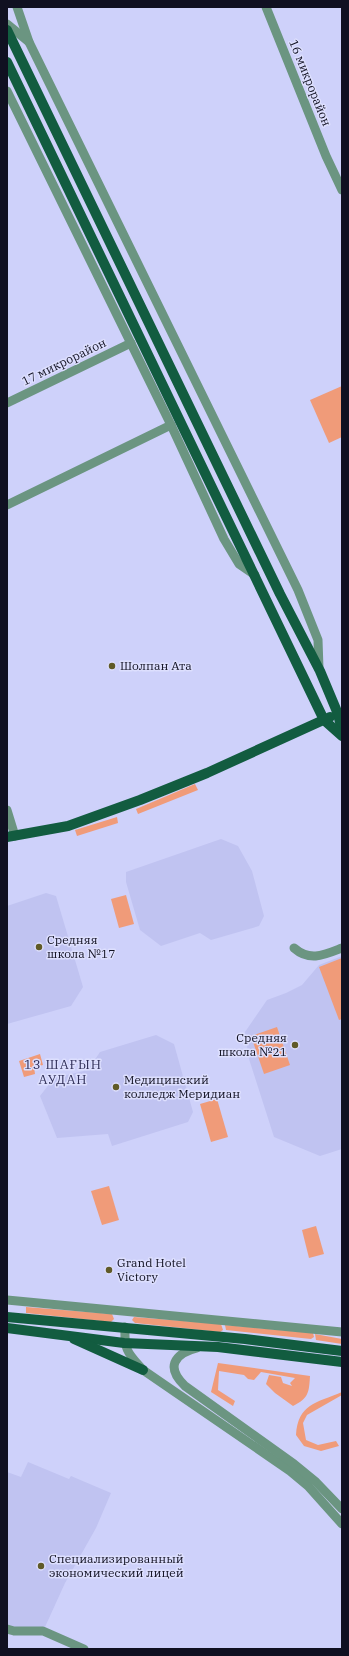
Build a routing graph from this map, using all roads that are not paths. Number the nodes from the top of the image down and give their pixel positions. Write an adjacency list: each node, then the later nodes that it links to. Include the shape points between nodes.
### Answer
1 (17, 7): 5 (street)
2 (266, 7): 10 (street, 16 микрорайон)
3 (7, 24): 5 (street)
4 (7, 30): 8 (main road)
5 (29, 42): 6 (street)
6 (38, 60): 8 (street); 18 (street, via 298,590 318,640)
7 (7, 62): 12 (main road)
8 (24, 66): 11 (main road)
9 (7, 91): 13 (street)
10 (342, 190)
11 (134, 292): 12 (main road); 18 (main road)
12 (121, 298): 17 (main road)
13 (131, 343): 14 (street, 17 микрорайон); 15 (street)
14 (7, 403)
15 (171, 425): 16 (street); 17 (street, via 224,539 239,564)
16 (7, 505)
17 (256, 576): 20 (main road)
18 (320, 671): 19 (main road)
19 (340, 713): 20 (main road); 21 (main road)
20 (324, 720): 22 (main road); 24 (main road, via 140,800 68,826)
21 (342, 731)
22 (342, 736)
23 (7, 810): 24 (street)
24 (11, 836)
25 (294, 948): 26 (street, via 309,956 323,955)
26 (342, 948)
27 (7, 1300): 31 (street)
28 (7, 1316): 29 (main road)
29 (125, 1327): 33 (street); 35 (main road)
30 (7, 1328): 32 (main road)
31 (342, 1332)
32 (60, 1334): 33 (main road); 37 (main road)
33 (124, 1342): 34 (main road); 37 (street, via 128,1353)
34 (204, 1346): 36 (main road); 38 (street, via 189,1350 175,1360 174,1372 177,1379 294,1464)
35 (342, 1351)
36 (342, 1362)
37 (143, 1370): 39 (street, via 290,1471 308,1486)
38 (342, 1509)
39 (342, 1524)
40 (7, 1628): 41 (street, via 14,1631 43,1631)
41 (84, 1649)

